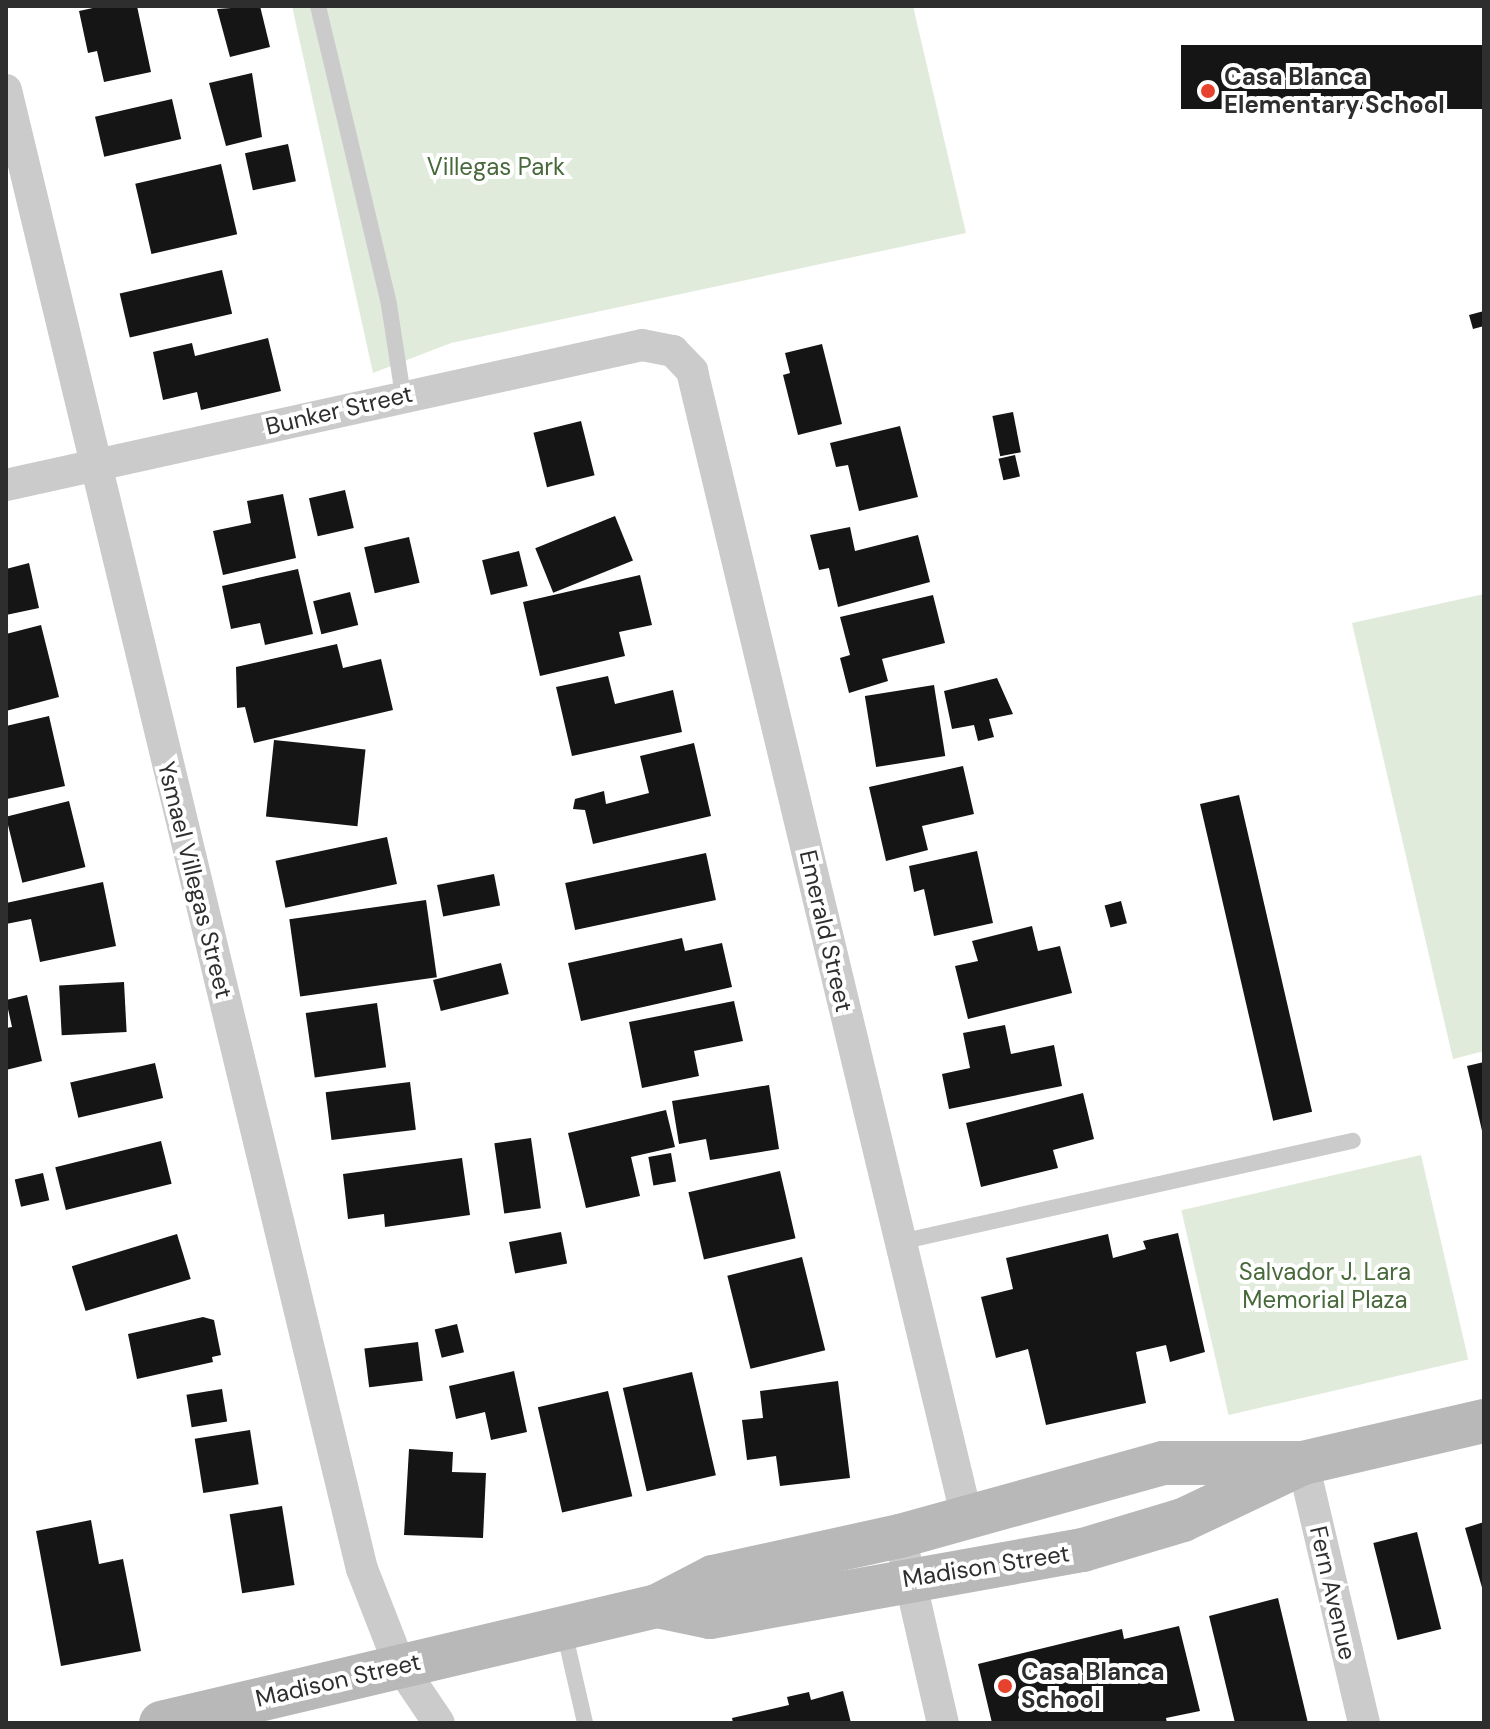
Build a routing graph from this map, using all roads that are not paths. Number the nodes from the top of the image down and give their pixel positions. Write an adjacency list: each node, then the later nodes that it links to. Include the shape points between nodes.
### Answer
1 (318, 6): 4 (lane, via 389,305)
2 (6, 90): 5 (street, Ysmael Villegas Street)
3 (673, 351): 4 (street, Bunker Street, via 642,345); 8 (street, Emerald Street, via 692,371)
4 (403, 395): 5 (street, Bunker Street)
5 (94, 465): 6 (street, Bunker Street); 16 (street, Ysmael Villegas Street, via 362,1569)
6 (6, 485)
7 (1353, 1141): 8 (lane)
8 (900, 1242): 11 (street, Emerald Street)
9 (1484, 1421): 10 (street, Madison Street)
10 (1303, 1463): 11 (street, Madison Street, via 1163,1463); 13 (street, Madison Street, via 1183,1520 1083,1550); 21 (street, Fern Avenue)
11 (967, 1518): 12 (street, Madison Street)
12 (900, 1536): 13 (street); 14 (street, Madison Street, via 713,1577)
13 (909, 1578): 14 (street, Madison Street, via 710,1617); 20 (street)
14 (657, 1606): 15 (street, Madison Street)
15 (563, 1627): 16 (street, Madison Street); 19 (lane)
16 (399, 1664): 17 (street, Madison Street); 18 (street, Ysmael Villegas Street)
17 (161, 1723)
18 (439, 1723)
19 (585, 1723)
20 (943, 1723)
21 (1364, 1723)

